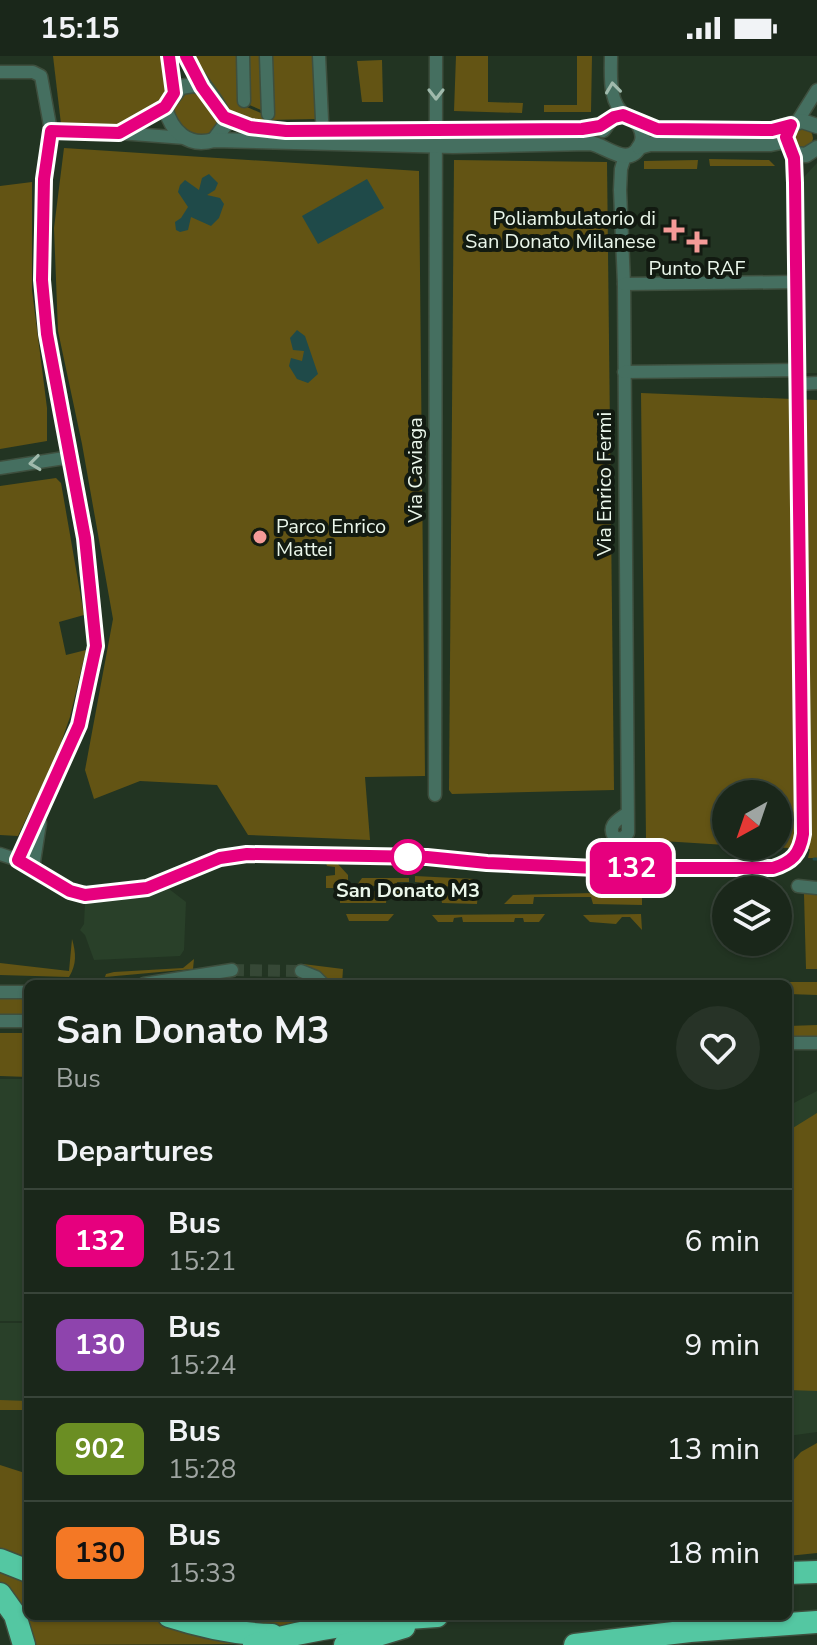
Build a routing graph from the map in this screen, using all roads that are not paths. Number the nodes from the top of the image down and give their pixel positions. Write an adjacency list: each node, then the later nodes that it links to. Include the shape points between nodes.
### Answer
1 (169, 56): 11 (street)
2 (186, 56): 9 (street)
3 (243, 56): 12 (street)
4 (266, 56): 14 (street)
5 (319, 56): 17 (street)
6 (436, 56): 24 (street, Via Caviaga, one-way to 24)
7 (611, 56): 16 (street, one-way to 7, via 614,100)
8 (0, 72): 20 (street, via 39,74)
9 (202, 87): 11 (street, via 181,87); 15 (street)
10 (817, 90): 19 (street)
11 (174, 93): 13 (street)
12 (244, 101)
13 (165, 107): 21 (street); 23 (street)
14 (268, 114)
15 (224, 117): 24 (street, via 250,127 286,131); 25 (street, via 225,125)
16 (630, 118): 18 (street, via 616,116); 22 (street, via 657,129); 27 (street, via 643,133)
17 (322, 120)
18 (607, 122): 24 (street, via 582,129); 29 (street, via 602,135)
19 (807, 123): 22 (street); 26 (street, via 786,133)
20 (51, 131): 21 (street); 37 (street, via 44,179 42,280)
21 (119, 133): 23 (street)
22 (716, 136): 26 (street); 27 (street)
23 (185, 138): 25 (street, via 196,143)
24 (436, 138): 25 (street); 29 (street, via 590,143); 39 (street, Via Caviaga)
25 (214, 140)
26 (788, 146): 28 (street, via 800,155); 31 (street)
27 (639, 147): 30 (street)
28 (816, 149): 31 (street)
29 (608, 150): 30 (street)
30 (625, 156): 33 (street, Via Enrico Fermi, via 620,178)
31 (795, 183): 32 (street)
32 (796, 282): 33 (street); 35 (street)
33 (624, 284): 34 (street, Via Enrico Fermi)
34 (624, 372): 35 (street); 41 (street, Via Enrico Fermi)
35 (798, 377): 36 (street); 44 (street, via 803,834 792,859 773,868 596,868 427,857 247,854 220,858 147,888 85,895)
36 (817, 383)
37 (71, 457): 38 (street, one-way to 38); 40 (street, via 92,590 95,659 79,725)
38 (0, 468)
39 (435, 795)
40 (42, 812): 43 (street); 44 (street)
41 (626, 814)
42 (0, 854): 43 (street)
43 (18, 860): 44 (street)
44 (33, 868)
45 (798, 886): 46 (street)
46 (817, 888)
47 (232, 970): 49 (street)
48 (301, 971): 50 (street)
49 (169, 980)
50 (319, 980)
51 (0, 992): 52 (street)
52 (24, 992)
53 (0, 1021): 54 (street)
54 (24, 1021)
55 (792, 1043): 56 (street)
56 (817, 1043)
57 (0, 1562): 58 (highway)
58 (24, 1571)
59 (0, 1594): 66 (highway, via 15,1615)
60 (182, 1620): 64 (highway, via 241,1635)
61 (382, 1620): 64 (highway)
62 (430, 1620): 68 (highway)
63 (817, 1622): 65 (highway)
64 (285, 1636): 67 (highway)
65 (620, 1639): 69 (highway); 70 (highway)
66 (24, 1645)
67 (254, 1645)
68 (345, 1645)
69 (575, 1645)
70 (596, 1645)

